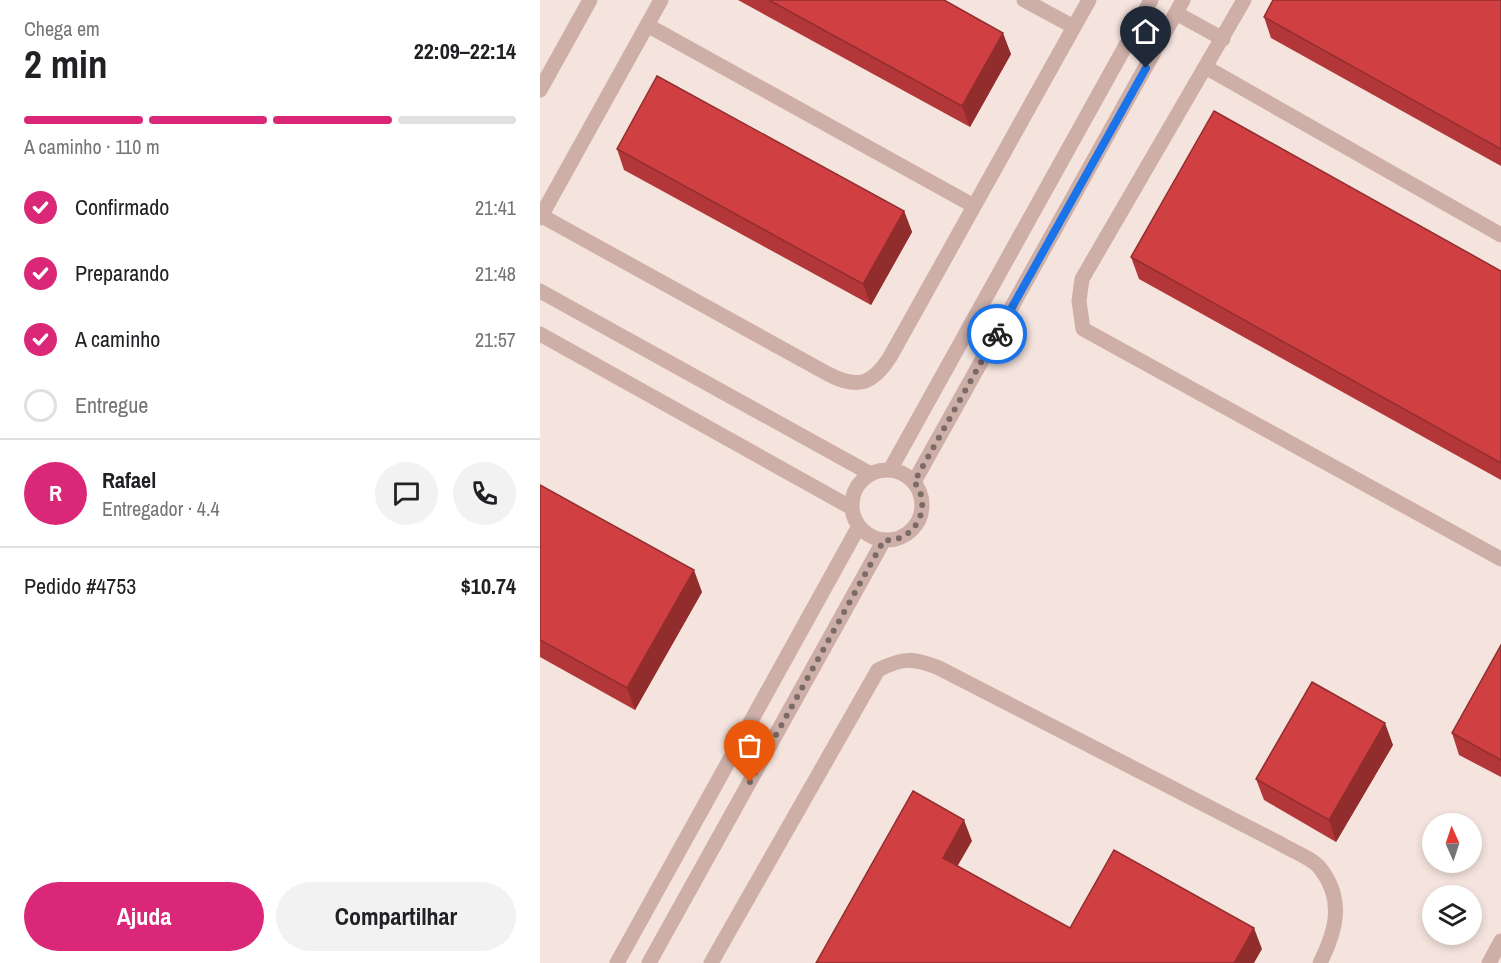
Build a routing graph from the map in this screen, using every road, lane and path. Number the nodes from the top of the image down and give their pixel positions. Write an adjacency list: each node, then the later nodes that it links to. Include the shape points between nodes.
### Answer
1 (590, 0): 12 (lane)
2 (661, 0): 8 (lane)
3 (1024, 0): 9 (lane)
4 (1089, 0): 9 (lane)
5 (1151, 0): 18 (lane)
6 (1244, 0): 10 (lane)
7 (1180, 6): 10 (lane); 20 (lane)
8 (647, 25): 13 (lane); 14 (lane)
9 (1074, 27): 13 (lane)
10 (1223, 39): 11 (lane)
11 (1207, 68): 15 (lane); 24 (lane, via 1082,279 1079,301 1083,329)
12 (540, 90)
13 (975, 206): 14 (lane, via 882,369 866,380 847,383)
14 (540, 216)
15 (1501, 235)
16 (540, 291): 19 (lane)
17 (540, 334): 21 (lane)
18 (890, 470): 19 (lane); 20 (lane)
19 (871, 474): 21 (lane, via 857,487)
20 (914, 482): 23 (lane, via 922,497 920,520 902,537)
21 (852, 508): 22 (lane)
22 (859, 526): 23 (lane, via 868,535); 26 (lane)
23 (884, 540): 27 (lane)
24 (1501, 559)
25 (1501, 941): 30 (lane)
26 (617, 963)
27 (649, 963)
28 (711, 963): 29 (lane, via 878,670 896,661 916,659 1271,838 1320,867 1336,901 1334,936)
29 (1320, 963)
30 (1489, 963)

